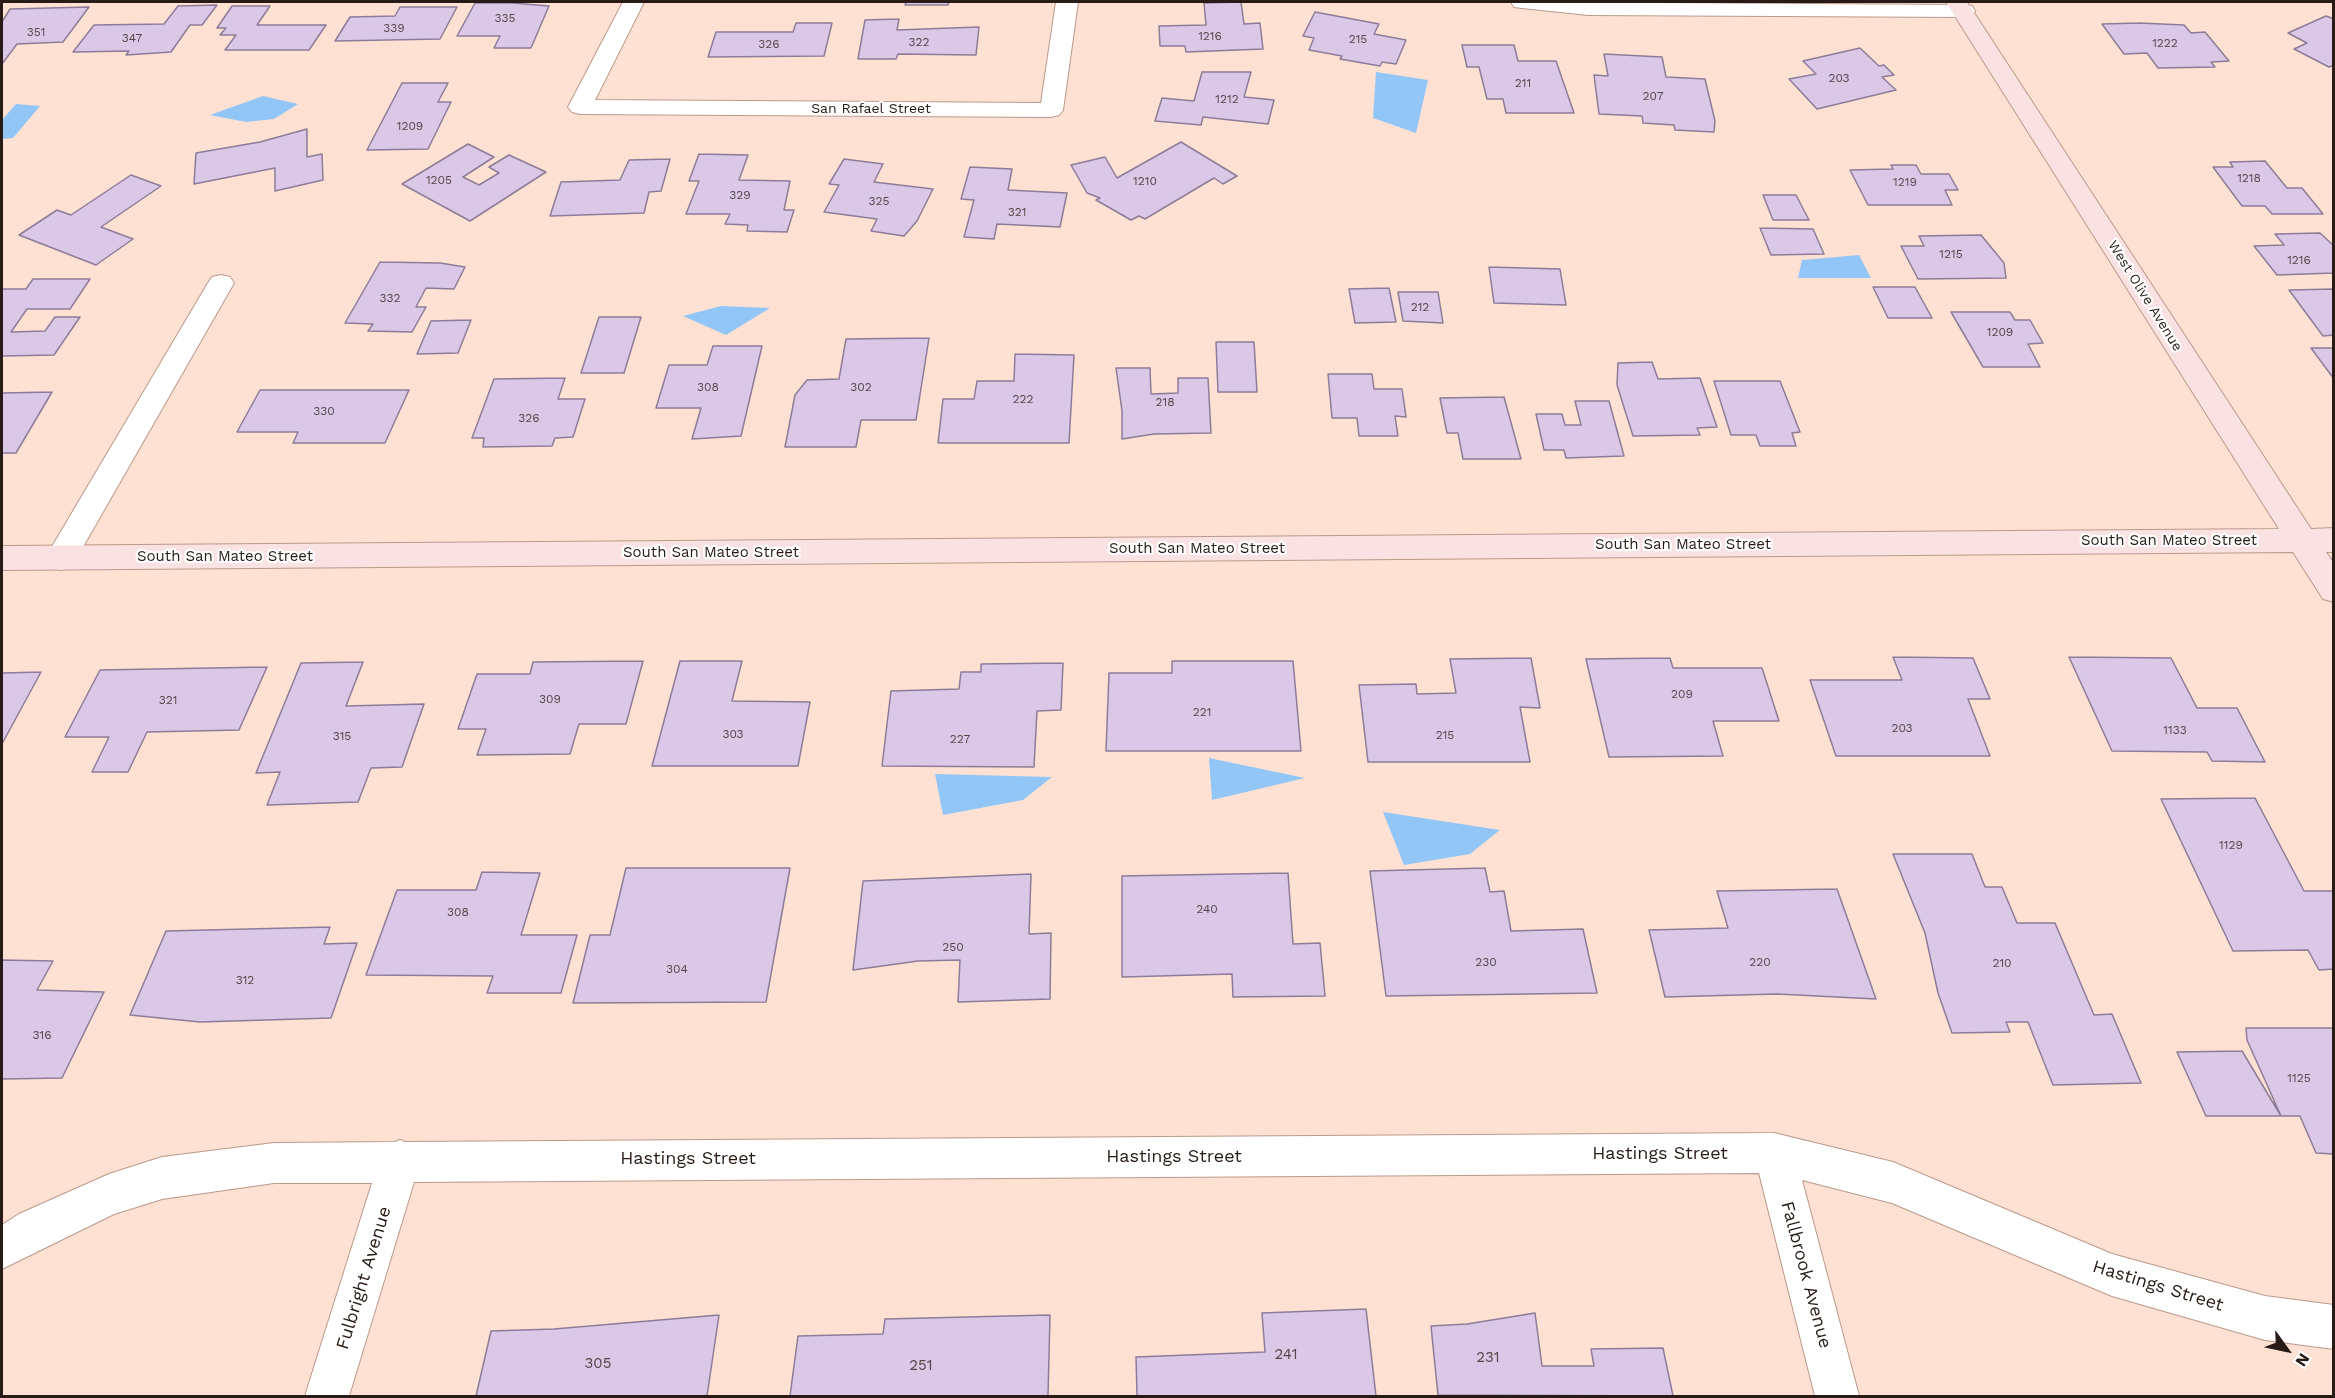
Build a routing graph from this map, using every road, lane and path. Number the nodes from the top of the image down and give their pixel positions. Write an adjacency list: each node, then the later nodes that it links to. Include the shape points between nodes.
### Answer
1 (633, 2): 2 (street, San Rafael Street, via 580,107 1051,110)
2 (1066, 2)
3 (1522, 2): 4 (street, via 1588,9)
4 (1960, 6): 6 (street, West Olive Avenue)
5 (221, 283): 9 (street)
6 (2300, 540): 7 (street, South San Mateo Street); 9 (street, South San Mateo Street); 10 (street, West Olive Avenue)
7 (2334, 540)
8 (2, 558): 9 (street, South San Mateo Street)
9 (61, 558)
10 (2334, 590)
11 (1774, 1154): 12 (street, Hastings Street); 14 (street, Hastings Street, via 1893,1183 2112,1275 2265,1318); 16 (street, Fallbrook Avenue)
12 (400, 1160): 13 (street, Hastings Street, via 274,1163 162,1178 109,1195); 15 (street, Fulbright Avenue)
13 (2, 1248)
14 (2334, 1327)
15 (327, 1396)
16 (1837, 1396)

